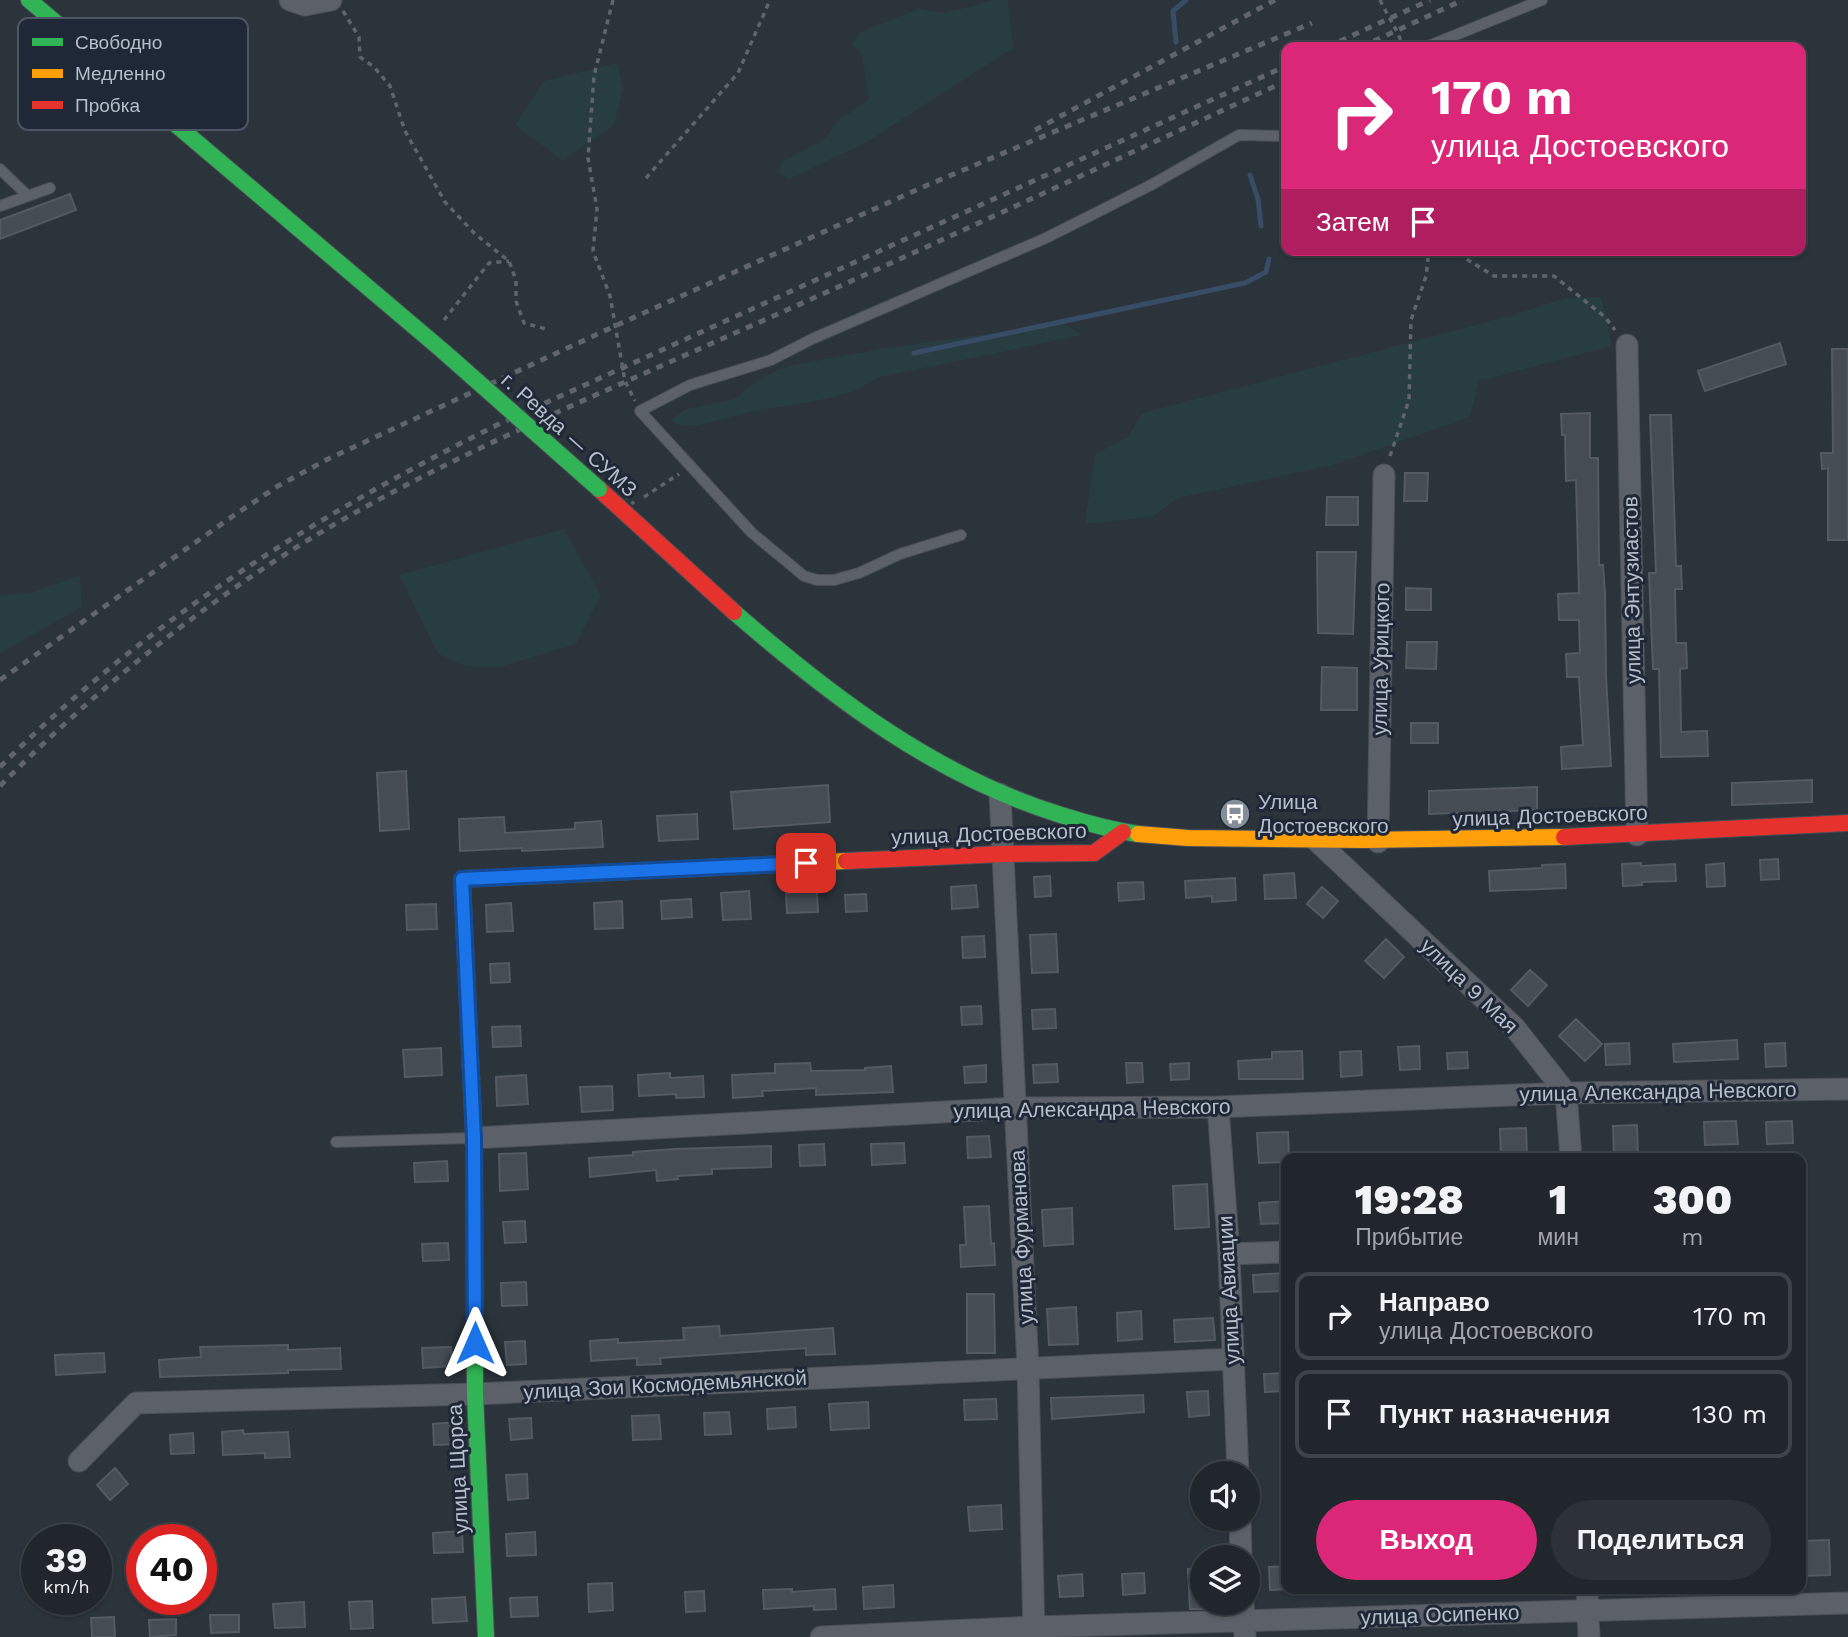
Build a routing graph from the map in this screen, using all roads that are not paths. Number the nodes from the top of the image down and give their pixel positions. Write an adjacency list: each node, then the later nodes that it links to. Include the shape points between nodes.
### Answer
1 (29, 0): 5 (main road, г. Ревда — СУМЗ, bridge)
2 (290, 0): 4 (street)
3 (1542, 0): 6 (lane)
4 (336, 5)
5 (50, 18)
6 (1438, 42)
7 (182, 130): 16 (main road, г. Ревда — СУМЗ, bridge, via 443,351 798,668 945,768)
8 (1281, 136): 15 (lane, via 1239,135 1046,238 771,360 690,385 640,411 752,533 804,576 834,580)
9 (0, 169): 11 (lane)
10 (50, 188): 11 (lane)
11 (28, 196): 12 (lane)
12 (0, 206)
13 (1627, 345): 19 (street, улица Энтузиастов)
14 (1384, 475): 21 (street, улица Урицкого)
15 (961, 535)
16 (1000, 794): 18 (main road, г. Ревда — СУМЗ); 22 (street, улица Фурманова)
17 (1848, 823): 19 (main road, улица Достоевского)
18 (1123, 832): 20 (main road, улица Достоевского); 22 (main road, улица Достоевского, via 1094,853)
19 (1637, 835): 21 (main road, улица Достоевского)
20 (1317, 841): 21 (main road, улица Достоевского); 25 (street, улица 9 Мая, via 1515,1028)
21 (1378, 842)
22 (1003, 854): 23 (main road, улица Достоевского); 27 (street, улица Фурманова)
23 (462, 879): 28 (main road, улица Щорса)
24 (1848, 1089): 25 (street, улица Александра Невского)
25 (1566, 1093): 26 (street, улица Александра Невского); 30 (street)
26 (1218, 1107): 27 (street, улица Александра Невского); 32 (street, улица Авиации)
27 (1016, 1108): 28 (street, улица Александра Невского); 34 (street, улица Фурманова)
28 (474, 1138): 29 (lane, улица Александра Невского); 35 (main road, улица Щорса)
29 (336, 1142)
30 (1571, 1153)
31 (1281, 1252): 32 (street)
32 (1229, 1254): 33 (street, улица Авиации)
33 (1233, 1359): 34 (street, улица Зои Космодемьянской); 37 (street, улица Авиации)
34 (1028, 1368): 35 (street, улица Зои Космодемьянской); 41 (street, улица Фурманова)
35 (475, 1394): 36 (street, улица Зои Космодемьянской, via 136,1403); 42 (main road, улица Щорса)
36 (79, 1461)
37 (1237, 1461)
38 (1588, 1599): 39 (street, улица Осипенко); 40 (street, улица Осипенко); 44 (street)
39 (1848, 1603)
40 (1244, 1621): 41 (street, улица Осипенко)
41 (1034, 1632): 43 (street, улица Осипенко)
42 (486, 1637)
43 (821, 1637)
44 (1589, 1637)

